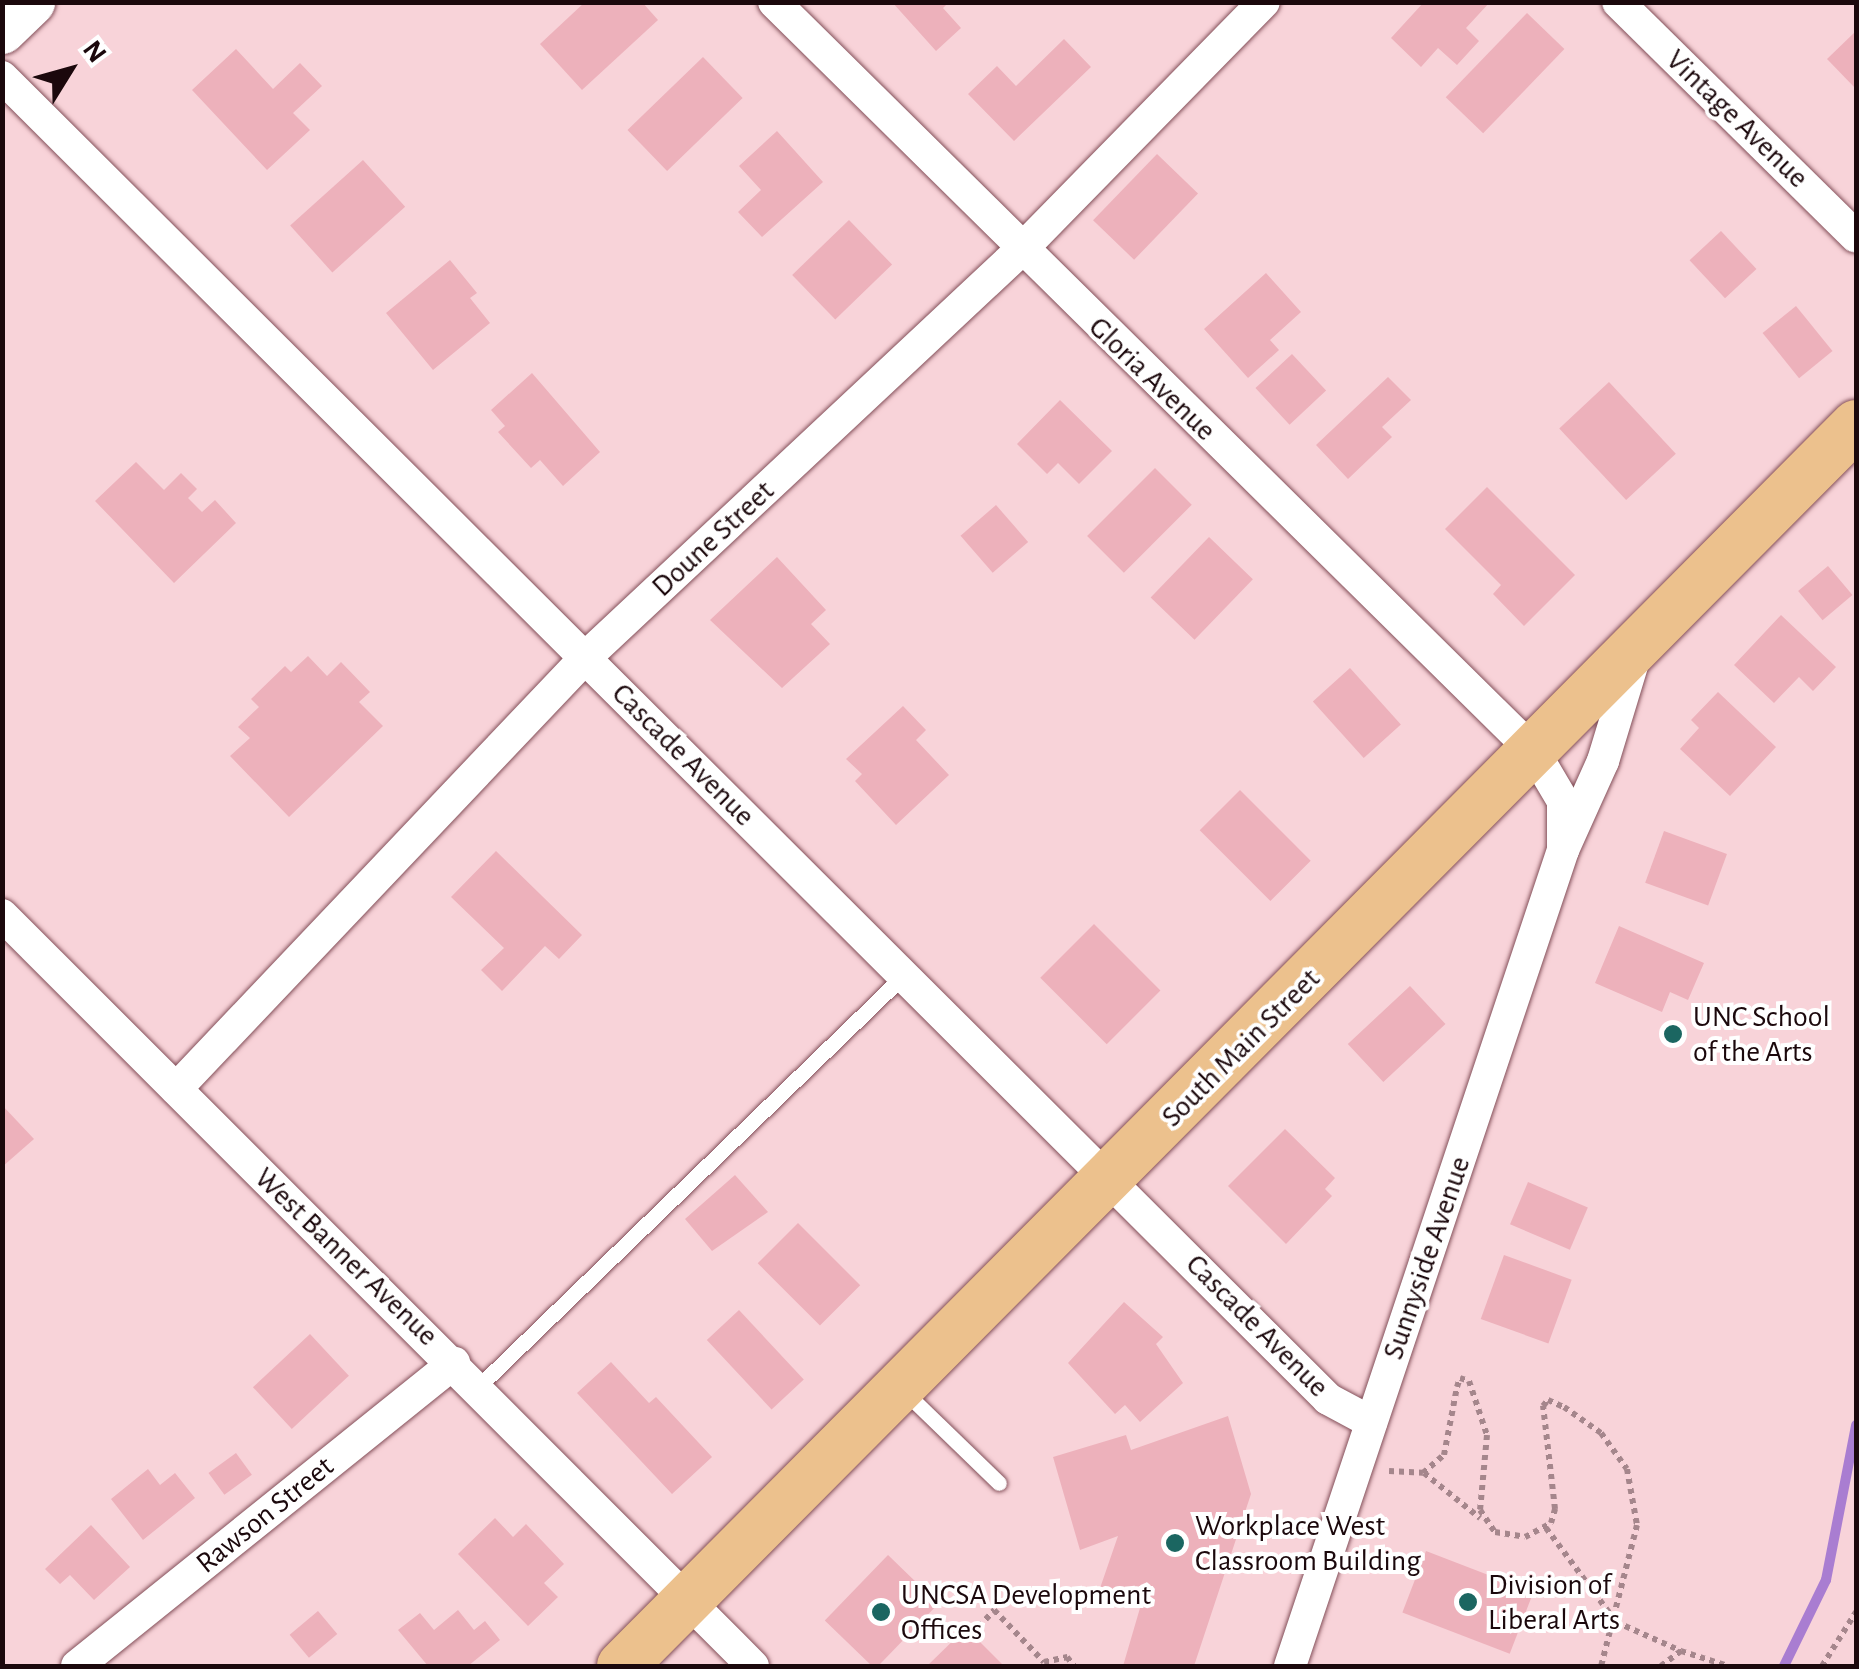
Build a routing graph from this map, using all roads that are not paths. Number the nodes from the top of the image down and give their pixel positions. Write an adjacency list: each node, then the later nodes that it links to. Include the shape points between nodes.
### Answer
1 (32, 2): 5 (street)
2 (774, 2): 8 (street, Gloria Avenue)
3 (1264, 2): 8 (street, Doune Street)
4 (1618, 2): 7 (street, Vintage Avenue)
5 (2, 31)
6 (2, 77): 11 (street, Cascade Avenue)
7 (1856, 237)
8 (1021, 250): 11 (street, Doune Street); 12 (street, Gloria Avenue)
9 (1856, 425): 10 (main road, South Main Street)
10 (1637, 650): 12 (main road, South Main Street); 13 (street, Sunnyside Avenue, via 1603,762)
11 (586, 658): 15 (street, Cascade Avenue); 16 (street, Doune Street)
12 (1534, 752): 13 (street, Sunnyside Avenue, via 1563,801); 17 (main road, South Main Street)
13 (1563, 850): 21 (street, Sunnyside Avenue)
14 (2, 915): 16 (street, West Banner Avenue)
15 (904, 975): 17 (street, Cascade Avenue); 19 (lane)
16 (176, 1089): 18 (street, West Banner Avenue)
17 (1110, 1180): 20 (main road, South Main Street); 21 (street, Cascade Avenue, via 1328,1399)
18 (454, 1362): 19 (street, West Banner Avenue); 24 (street, Rawson Street)
19 (478, 1387): 23 (street, West Banner Avenue)
20 (901, 1388): 22 (lane); 23 (main road, South Main Street)
21 (1371, 1422): 27 (street, Sunnyside Avenue)
22 (999, 1483)
23 (686, 1601): 25 (main road, South Main Street); 26 (street, West Banner Avenue)
24 (76, 1666)
25 (622, 1666)
26 (753, 1666)
27 (1290, 1666)

